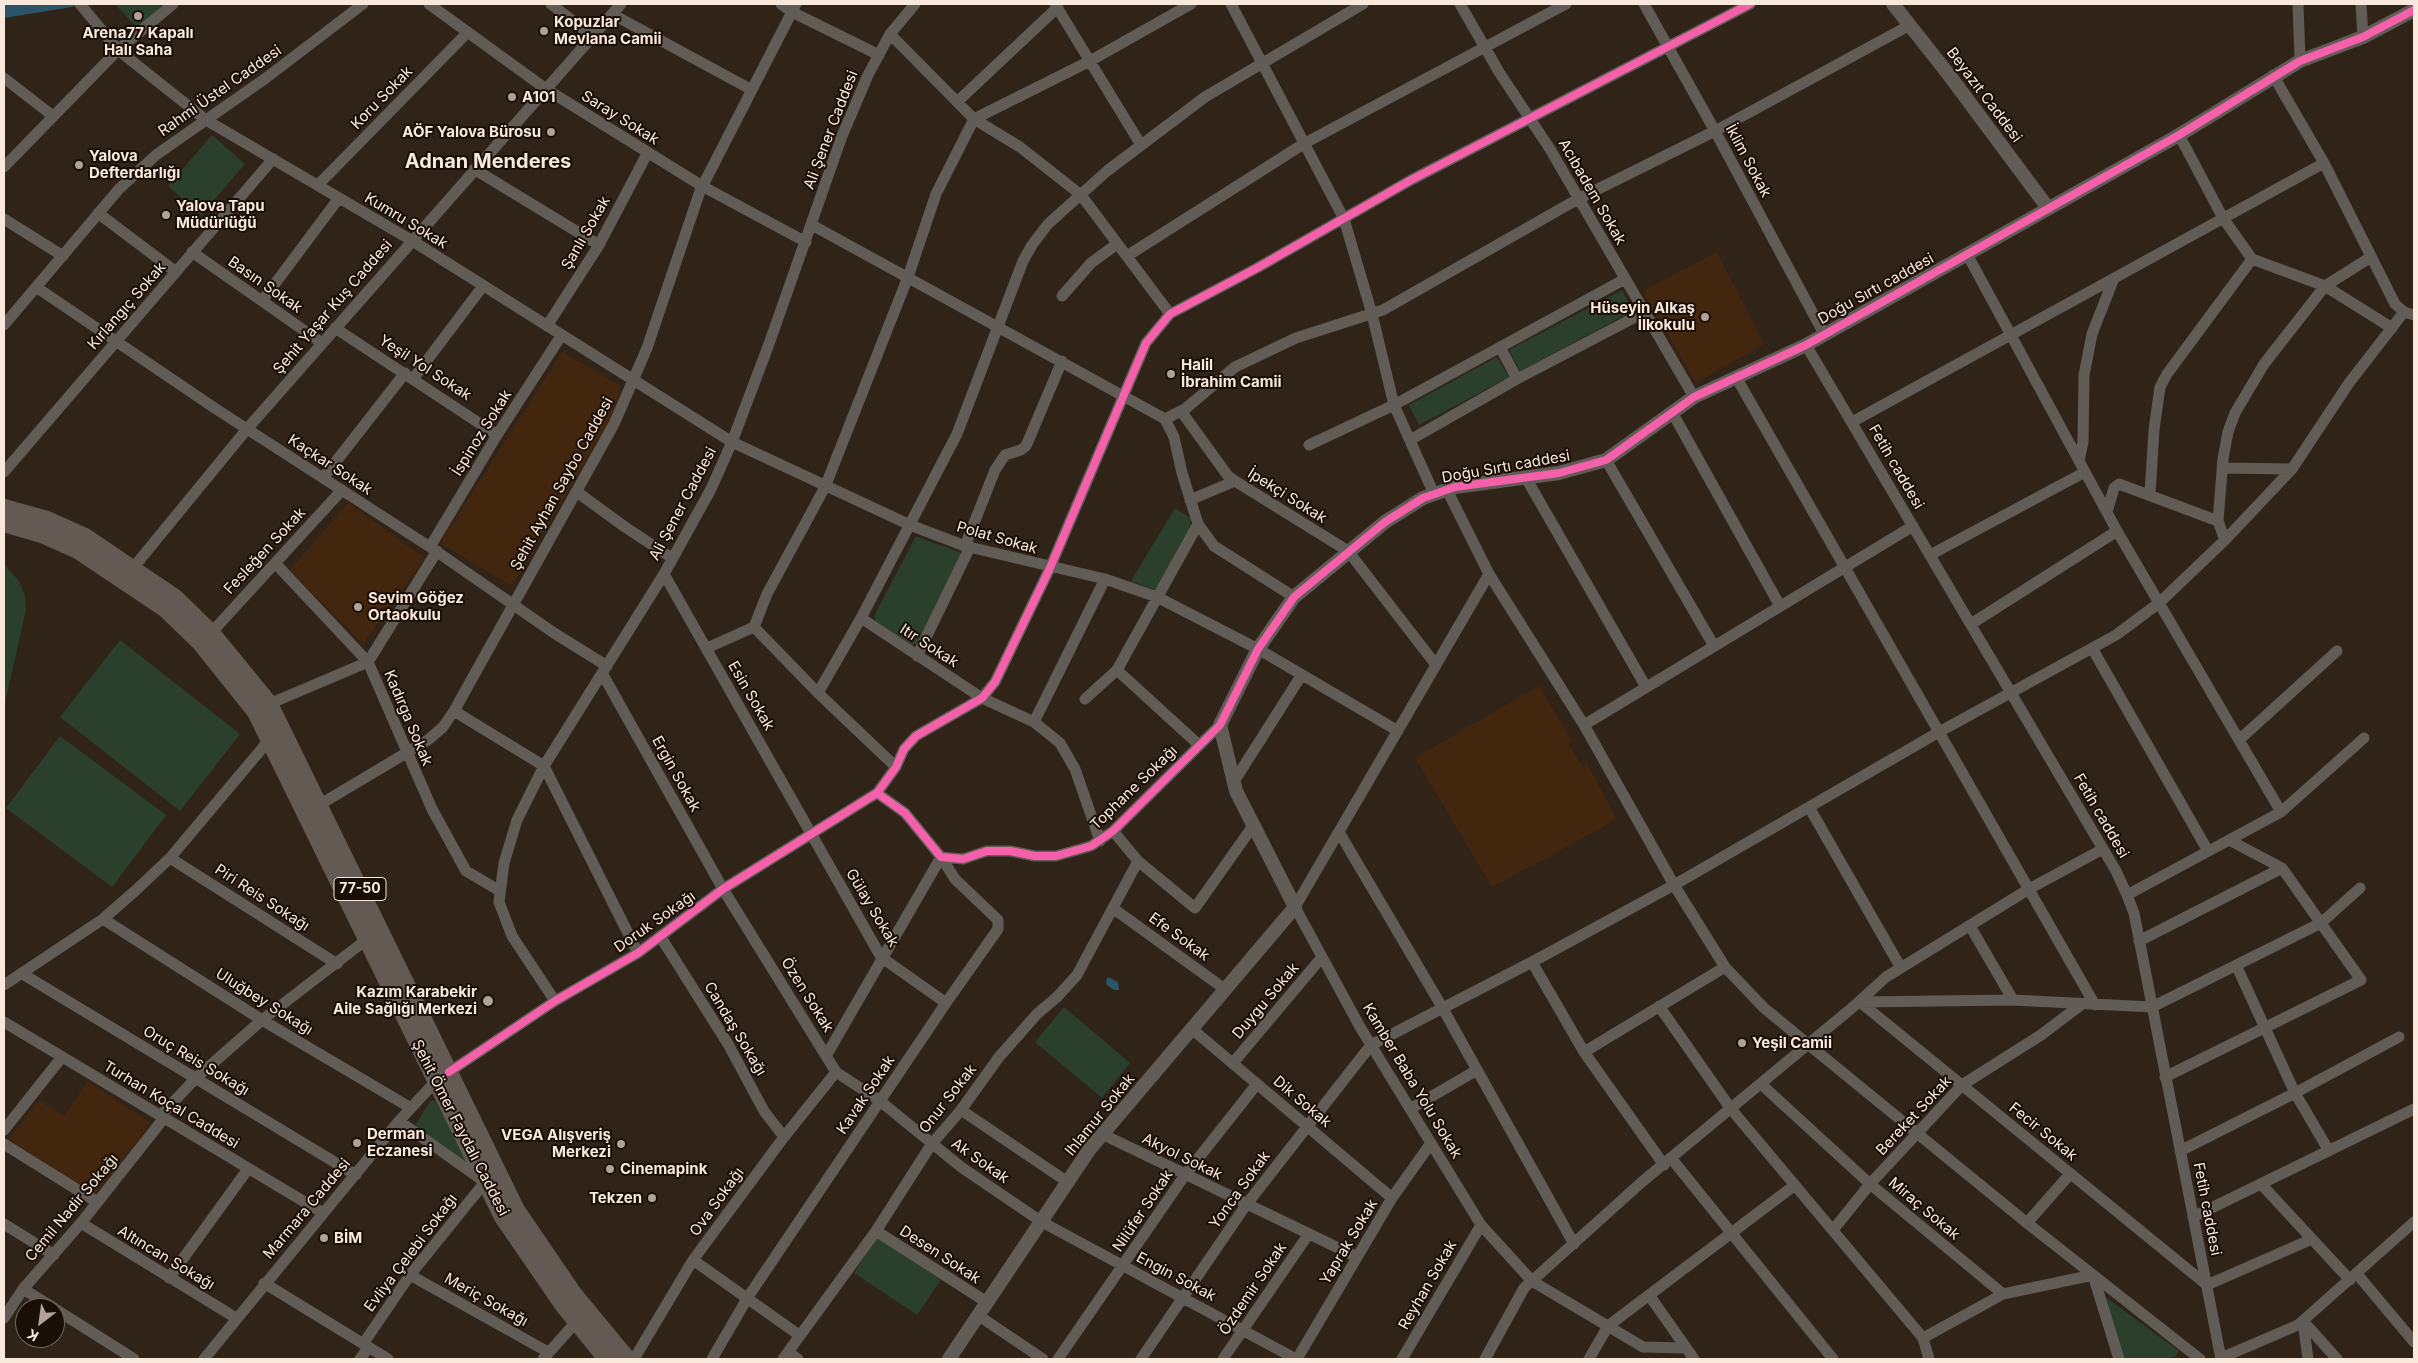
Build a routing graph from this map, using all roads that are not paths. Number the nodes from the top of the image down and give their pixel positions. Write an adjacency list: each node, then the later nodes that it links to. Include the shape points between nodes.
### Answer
1 (173, 4): 30 (street)
2 (363, 4): 43 (street, Rahmi Üstel Caddesi)
3 (429, 4): 24 (street, Saray Sokak)
4 (550, 4): 26 (street)
5 (622, 4): 22 (street, Şehit Yaşar Kuş Caddesi)
6 (782, 4): 20 (street)
7 (916, 4): 25 (street, Ali Şener Caddesi)
8 (1191, 4): 32 (street)
9 (1231, 4): 34 (street)
10 (1363, 4): 34 (street)
11 (1460, 4): 28 (street, Acıbadem Sokak)
12 (1566, 4): 28 (street)
13 (1644, 4): 29 (street, İklim Sokak)
14 (1750, 4): 29 (street)
15 (1893, 4): 23 (street, Beyazıt Caddesi)
16 (2298, 4): 33 (street)
17 (2361, 4): 27 (street)
18 (81, 5): 30 (street, Kumru Sokak)
19 (1057, 6): 32 (street); 39 (street)
20 (794, 8): 31 (street); 38 (street, Şehit Ayhan Saybo Caddesi)
21 (2414, 10): 27 (street)
22 (612, 14): 26 (street, Şehit Yaşar Kuş Caddesi); 38 (street)
23 (1910, 25): 44 (street); 58 (street, Beyazıt Caddesi)
24 (468, 32): 37 (street, Saray Sokak); 53 (street, Koru Sokak)
25 (890, 34): 31 (street, Ali Şener Caddesi); 39 (street)
26 (592, 36): 37 (street, Şehit Yaşar Kuş Caddesi)
27 (2363, 37): 33 (street)
28 (1484, 46): 42 (street, Acıbadem Sokak); 46 (street)
29 (1668, 46): 42 (street); 44 (street, İklim Sokak)
30 (118, 50): 40 (street); 43 (street, Kumru Sokak)
31 (879, 55): 63 (street, Ali Şener Caddesi, via 842,136)
32 (1090, 61): 41 (street); 47 (street)
33 (2300, 61): 35 (street)
34 (1263, 63): 46 (street); 47 (street, via 1205,97)
35 (2274, 75): 45 (street, Doğu Sırtı caddesi); 50 (street)
36 (4, 78): 40 (street)
37 (546, 89): 48 (street, Saray Sokak); 52 (street, Şehit Yaşar Kuş Caddesi)
38 (752, 90): 54 (street, Şehit Ayhan Saybo Caddesi)
39 (957, 102): 41 (street)
40 (54, 116): 51 (street)
41 (974, 119): 55 (street, via 1020,148); 75 (street, via 936,194)
42 (1530, 119): 57 (street, Acıbadem Sokak); 62 (street, via 1411,180)
43 (206, 120): 49 (street, Kumru Sokak); 59 (street, Rahmi Üstel Caddesi, via 156,155)
44 (1715, 131): 57 (street); 92 (street, İklim Sokak)
45 (2179, 135): 58 (street, Doğu Sırtı caddesi); 60 (street)
46 (1305, 143): 62 (street); 71 (street)
47 (1141, 145): 55 (street)
48 (648, 152): 54 (street, Saray Sokak); 67 (street, Şanlı Sokak)
49 (273, 159): 53 (street, Kumru Sokak); 68 (street, Kırlangıç Sokak)
50 (2324, 163): 60 (street); 72 (street)
51 (4, 167)
52 (474, 169): 64 (street, Şehit Yaşar Kuş Caddesi); 67 (street)
53 (318, 185): 56 (street, Kumru Sokak)
54 (702, 186): 65 (street, Saray Sokak); 103 (street, Şehit Ayhan Saybo Caddesi)
55 (1081, 195): 66 (street); 89 (street, via 1048,224 1032,245)
56 (339, 198): 64 (street, Kumru Sokak); 82 (street)
57 (1578, 199): 77 (street, Acıbadem Sokak); 86 (street)
58 (2048, 208): 69 (street, Doğu Sırtı caddesi)
59 (98, 213): 70 (street, Rahmi Üstel Caddesi); 74 (street)
60 (2223, 218): 73 (street); 76 (street)
61 (4, 219): 70 (street)
62 (1344, 219): 85 (street); 86 (street)
63 (812, 225): 65 (street, Ali Şener Caddesi); 75 (street)
64 (411, 240): 78 (street, Kumru Sokak); 90 (street, Şehit Yaşar Kuş Caddesi)
65 (806, 242): 114 (street, Ali Şener Caddesi)
66 (1117, 244): 71 (street); 81 (street, via 1091,263)
67 (599, 245): 88 (street, Şanlı Sokak)
68 (192, 252): 74 (street, Kırlangıç Sokak); 82 (street, Basın Sokak)
69 (1967, 254): 92 (street, Doğu Sırtı caddesi); 93 (street)
70 (63, 256): 80 (street, Rahmi Üstel Caddesi)
71 (1126, 256): 85 (street)
72 (2371, 257): 79 (street); 84 (street, via 2395,304)
73 (2252, 259): 79 (street); 129 (street, via 2160,387)
74 (176, 272): 95 (street, Kırlangıç Sokak)
75 (908, 277): 89 (street); 125 (street)
76 (2114, 278): 93 (street); 117 (street, via 2092,334 2084,375)
77 (1625, 279): 83 (street, Acıbadem Sokak); 98 (street)
78 (483, 286): 88 (street, Kumru Sokak); 100 (street)
79 (2325, 286): 91 (street); 118 (street, via 2264,364 2235,413)
80 (36, 287): 87 (street, Rahmi Üstel Caddesi); 95 (street, Kaçkar Sokak)
81 (1062, 296)
82 (262, 301): 96 (street, Basın Sokak)
83 (1645, 312): 102 (street); 105 (street, Acıbadem Sokak)
84 (2409, 313): 91 (street)
85 (1170, 314): 104 (street, via 1146,343)
86 (1372, 314): 106 (street); 107 (street, via 1296,338 1235,367)
87 (4, 325)
88 (547, 326): 94 (street, Kumru Sokak)
89 (999, 326): 99 (street); 136 (street, via 957,434)
90 (335, 328): 96 (street, Şehit Yaşar Kuş Caddesi); 100 (street, Yeşil Yol Sokak)
91 (2392, 328): 119 (street, via 2349,383)
92 (1824, 334): 97 (street, Doğu Sırtı caddesi)
93 (2011, 334): 110 (street); 117 (street)
94 (560, 336): 103 (street, Kumru Sokak); 112 (street, İspinoz Sokak)
95 (116, 341): 111 (street, Kaçkar Sokak); 120 (street, Kırlangıç Sokak)
96 (322, 343): 111 (street, Şehit Yaşar Kuş Caddesi)
97 (1806, 345): 101 (street, Doğu Sırtı caddesi); 110 (street, Fetih caddesi)
98 (1500, 347): 102 (street); 106 (street)
99 (1062, 361): 104 (street); 140 (street, via 1026,446 1005,455 995,470)
100 (409, 376): 112 (street, Yeşil Yol Sokak); 122 (street)
101 (1736, 377): 105 (street, Doğu Sırtı caddesi); 146 (street)
102 (1517, 379): 113 (street)
103 (633, 381): 114 (street, Kumru Sokak); 127 (street, Şehit Ayhan Saybo Caddesi)
104 (1124, 395): 109 (street); 147 (street)
105 (1694, 398): 108 (street, Doğu Sırtı caddesi)
106 (1394, 405): 113 (street); 115 (street)
107 (1181, 411): 109 (street); 124 (street, İpekçi Sokak)
108 (1672, 412): 116 (street, Doğu Sırtı caddesi); 156 (street)
109 (1165, 419): 130 (street, via 1174,437)
110 (1852, 422): 137 (street, Fetih caddesi)
111 (247, 429): 122 (street, Kaçkar Sokak); 148 (street, Şehit Yaşar Kuş Caddesi)
112 (497, 435): 141 (street, İspinoz Sokak)
113 (1410, 440): 128 (street)
114 (732, 442): 125 (street, Polat Sokak); 144 (street, Ali Şener Caddesi, via 711,489)
115 (1309, 445)
116 (1606, 460): 123 (street, Doğu Sırtı caddesi); 161 (street)
117 (2080, 461): 121 (street)
118 (2222, 468): 119 (street); 133 (street)
119 (2292, 469): 139 (street)
120 (4, 472)
121 (2086, 472): 132 (street); 143 (street)
122 (323, 478): 126 (street, Kaçkar Sokak)
123 (1526, 478): 128 (street, Doğu Sırtı caddesi); 172 (street)
124 (1235, 481): 130 (street); 142 (street, İpekçi Sokak)
125 (825, 487): 136 (street, Polat Sokak); 159 (street, via 767,594)
126 (342, 490): 141 (street, Kaçkar Sokak); 145 (street, Fesleğen Sokak)
127 (577, 492): 144 (street); 155 (street, Şehit Ayhan Saybo Caddesi)
128 (1440, 492): 142 (street, Doğu Sırtı caddesi, via 1423,498 1385,522); 150 (street)
129 (2150, 494): 132 (street, via 2119,484 2114,488); 133 (street)
130 (1190, 500): 135 (street)
131 (4, 508): 148 (main road, Şehit Ömer Faydalı Caddesi / 77-50, via 47,520 85,537)
132 (2107, 512): 138 (street)
133 (2218, 521): 139 (street)
134 (4, 523): 148 (main road, Şehit Ömer Faydalı Caddesi / 77-50, via 42,534)
135 (1198, 524): 152 (street); 153 (street, via 1214,546)
136 (910, 525): 140 (street, Polat Sokak); 157 (street)
137 (1913, 526): 143 (street, Fetih caddesi); 146 (street)
138 (2118, 531): 154 (street); 158 (street)
139 (2225, 540): 154 (street)
140 (967, 547): 147 (street, Polat Sokak); 166 (street)
141 (434, 549): 155 (street, Kaçkar Sokak); 167 (street, İspinoz Sokak)
142 (1348, 551): 153 (street, Doğu Sırtı caddesi); 168 (street)
143 (1930, 555): 158 (street, Fetih caddesi)
144 (672, 558): 149 (street, Ali Şener Caddesi)
145 (275, 563): 160 (street, Fesleğen Sokak); 167 (street, Kadırga Sokak)
146 (1845, 567): 156 (street); 183 (street)
147 (1050, 568): 151 (street, Polat Sokak); 175 (street, via 995,682)
148 (129, 574): 160 (main road, Şehit Ömer Faydalı Caddesi / 77-50, via 175,598); 185 (main road, Şehit Ömer Faydalı Caddesi / 77-50, via 200,642 256,712)
149 (664, 574): 162 (street, Esin Sokak); 169 (street, Ali Şener Caddesi)
150 (1490, 574): 168 (street); 181 (street)
151 (1105, 579): 152 (street, Polat Sokak); 179 (street)
152 (1157, 597): 164 (street, Polat Sokak); 170 (street)
153 (1294, 597): 164 (street, Doğu Sırtı caddesi)
154 (2159, 603): 163 (street, via 2116,635); 186 (street)
155 (513, 604): 169 (street, Kaçkar Sokak); 178 (street, Şehit Ayhan Saybo Caddesi)
156 (1780, 606): 161 (street)
157 (861, 618): 166 (street, Itır Sokak); 174 (street)
158 (1971, 624): 173 (street, Fetih caddesi)
159 (754, 627): 162 (street); 174 (street)
160 (211, 633): 177 (main road, Şehit Ömer Faydalı Caddesi / 77-50)
161 (1714, 646): 172 (street)
162 (707, 648): 199 (street, Esin Sokak)
163 (2092, 648): 173 (street); 203 (street)
164 (1258, 649): 171 (street, Polat Sokak); 180 (street, Doğu Sırtı caddesi)
165 (2337, 651): 186 (street)
166 (917, 656): 175 (street, Itır Sokak)
167 (368, 662): 177 (street); 188 (street, Kadırga Sokak)
168 (1436, 665): 182 (street)
169 (605, 670): 189 (street, Ali Şener Caddesi); 210 (street, Ergin Sokak)
170 (1117, 670): 176 (street); 187 (street)
171 (1301, 676): 182 (street, Polat Sokak); 191 (street)
172 (1646, 687): 181 (street)
173 (2011, 693): 183 (street); 202 (street, Fetih caddesi)
174 (818, 694): 190 (street)
175 (982, 698): 179 (street, Itır Sokak); 190 (street, via 916,736 904,749)
176 (1086, 699)
177 (269, 704): 193 (main road, Şehit Ömer Faydalı Caddesi / 77-50)
178 (454, 712): 188 (street, Şehit Ayhan Saybo Caddesi, via 433,736); 189 (street)
179 (1034, 722): 201 (street, Itır Sokak, via 1060,744 1075,769)
180 (1220, 725): 187 (street, Tophane Sokağı); 191 (street, Kamber Baba Yolu Sokak)
181 (1584, 725): 208 (street)
182 (1398, 731): 198 (street)
183 (1940, 732): 194 (street); 211 (street)
184 (2364, 738): 195 (street)
185 (270, 739): 205 (street); 220 (main road, Şehit Ömer Faydalı Caddesi / 77-50)
186 (2238, 740): 195 (street)
187 (1199, 745): 197 (street, Tophane Sokağı)
188 (407, 754): 193 (street, Şehit Ayhan Saybo Caddesi); 212 (street, Kadırga Sokak, via 466,871)
189 (544, 766): 212 (street, Ali Şener Caddesi, via 517,820 504,863); 222 (street)
190 (896, 767): 192 (street)
191 (1233, 784): 196 (street, Kamber Baba Yolu Sokak)
192 (877, 793): 199 (street, Doruk Sokağı); 204 (street, via 905,813)
193 (319, 805): 255 (main road, Şehit Ömer Faydalı Caddesi / 77-50)
194 (1808, 807): 208 (street); 229 (street)
195 (2281, 812): 200 (street)
196 (1253, 826): 206 (street, via 1194,908); 214 (street, Kamber Baba Yolu Sokak)
197 (1113, 831): 201 (street, Tophane Sokağı); 206 (street)
198 (1339, 832): 214 (street); 240 (street)
199 (811, 834): 210 (street, Doruk Sokağı); 223 (street, Gülay Sokak)
200 (2229, 840): 203 (street); 207 (street)
201 (1100, 841): 204 (street, Tophane Sokağı, via 1056,856 1010,851 987,852 963,859)
202 (2103, 849): 211 (street); 213 (street, Fetih caddesi)
203 (2208, 851): 213 (street)
204 (941, 857): 223 (street); 236 (street, Kavak Sokak, via 955,879 998,920 998,929)
205 (170, 858): 216 (street); 226 (street, Piri Reis Sokağı)
206 (1138, 861): 215 (street, Onur Sokak)
207 (2282, 868): 217 (street); 221 (street)
208 (1674, 885): 225 (street); 228 (street)
209 (2360, 888): 217 (street)
210 (724, 889): 219 (street, Doruk Sokağı); 251 (street, Özen Sokak)
211 (2029, 889): 218 (street); 238 (street)
212 (500, 891): 234 (street, Ali Şener Caddesi, via 499,902 512,936)
213 (2128, 895): 221 (street, Fetih caddesi)
214 (1295, 907): 224 (street, Kamber Baba Yolu Sokak); 232 (street, Ihlamur Sokak)
215 (1114, 909): 232 (street, Efe Sokak); 267 (street, Onur Sokak, via 1077,975 999,1057)
216 (103, 919): 230 (street); 242 (street, Uluğbey Sokağı)
217 (2321, 923): 227 (street); 244 (street, via 2362,980)
218 (1970, 926): 229 (street); 233 (street)
219 (660, 936): 222 (street, Doruk Sokağı); 274 (street, Candaş Sokağı, via 728,1044 764,1111)
220 (366, 940): 226 (street, Cemil Nadir Sokağı); 255 (main road, Şehit Ömer Faydalı Caddesi / 77-50)
221 (2138, 941): 241 (street, Fetih caddesi)
222 (638, 953): 234 (street, Doruk Sokağı)
223 (882, 957): 236 (street, Gülay Sokak); 251 (street)
224 (1322, 958): 247 (street, Kamber Baba Yolu Sokak); 252 (street, Duygu Sokak)
225 (1532, 962): 240 (street); 249 (street)
226 (337, 964): 242 (street, Cemil Nadir Sokağı)
227 (2236, 965): 241 (street); 244 (street)
228 (1725, 967): 239 (street); 248 (street, via 1763,1007)
229 (1901, 968): 235 (street, via 1886,977)
230 (21, 973): 231 (street); 257 (street, Oruç Reis Sokağı)
231 (4, 984)
232 (1226, 990): 245 (street, Ihlamur Sokak)
233 (2013, 1000): 235 (street); 237 (street)
234 (554, 1001): 255 (street, Doruk Sokağı)
235 (1860, 1002): 248 (street); 260 (street, Fecir Sokak)
236 (946, 1003): 262 (street, Kavak Sokak)
237 (2082, 1004): 238 (street); 260 (street, Bereket Sokak)
238 (2095, 1005): 241 (street)
239 (1660, 1006): 249 (street); 265 (street)
240 (1442, 1007): 247 (street); 253 (street)
241 (2152, 1007): 256 (street, Fetih caddesi)
242 (262, 1020): 257 (street, Cemil Nadir Sokağı); 263 (street, Uluğbey Sokağı)
243 (4, 1022): 250 (street, Turhan Koçal Caddesi)
244 (2264, 1028): 256 (street); 261 (street)
245 (1192, 1029): 252 (street, Dik Sokak); 272 (street, Ihlamur Sokak)
246 (2399, 1037): 261 (street)
247 (1371, 1045): 264 (street, Kamber Baba Yolu Sokak); 270 (street, Yonca Sokak)
248 (1808, 1045): 259 (street); 273 (street)
249 (1584, 1052): 280 (street)
250 (62, 1056): 268 (street, Turhan Koçal Caddesi); 271 (street)
251 (826, 1056): 254 (street, Özen Sokak)
252 (1233, 1063): 258 (street, Dik Sokak)
253 (1477, 1070): 264 (street); 306 (street)
254 (836, 1072): 262 (street, Özen Sokak); 274 (street, Ova Sokağı)
255 (442, 1077): 263 (street, Marmara Caddesi); 285 (main road, Şehit Ömer Faydalı Caddesi / 77-50); 346 (main road, Şehit Ömer Faydalı Caddesi / 77-50, via 516,1210 574,1295)
256 (2165, 1077): 278 (street, Fetih caddesi)
257 (196, 1078): 268 (street, Cemil Nadir Sokağı); 282 (street, Oruç Reis Sokağı)
258 (1257, 1084): 270 (street, Dik Sokak); 284 (street, Nilüfer Sokak)
259 (1761, 1084): 265 (street); 287 (street, Miraç Sokak)
260 (1962, 1086): 273 (street, Bereket Sokak); 283 (street, Fecir Sokak)
261 (2296, 1093): 278 (street); 279 (street)
262 (880, 1101): 277 (street, Ak Sokak); 321 (street, Kavak Sokak)
263 (411, 1108): 269 (street, Marmara Caddesi)
264 (1410, 1109): 275 (street, Kamber Baba Yolu Sokak)
265 (1731, 1109): 280 (street); 289 (street)
266 (2414, 1109): 279 (street)
267 (961, 1110): 277 (street, Onur Sokak); 286 (street)
268 (162, 1117): 281 (street, Turhan Koçal Caddesi); 291 (street, Cemil Nadir Sokağı)
269 (398, 1121): 282 (street, Marmara Caddesi); 285 (street)
270 (1307, 1126): 290 (street, Dik Sokak); 292 (street, Yonca Sokak)
271 (4, 1130)
272 (1102, 1134): 284 (street, Akyol Sokak); 286 (street, Ihlamur Sokak)
273 (1918, 1134): 287 (street, Bereket Sokak); 297 (street)
274 (784, 1137): 309 (street, Ova Sokağı)
275 (1430, 1143): 290 (street, Yaprak Sokak); 300 (street, Kamber Baba Yolu Sokak)
276 (4, 1144): 291 (street)
277 (931, 1145): 295 (street, Ak Sokak); 302 (street, Onur Sokak)
278 (2180, 1151): 294 (street, Fetih caddesi)
279 (2329, 1152): 288 (street)
280 (1668, 1162): 303 (street); 306 (street)
281 (248, 1169): 293 (street, Turhan Koçal Caddesi); 314 (street)
282 (356, 1174): 293 (street, Marmara Caddesi)
283 (2070, 1174): 297 (street); 317 (street, Fecir Sokak)
284 (1185, 1175): 292 (street, Akyol Sokak); 310 (street, Nilüfer Sokak)
285 (485, 1182): 311 (street, Evliya Çelebi Sokağı); 329 (main road, Şehit Ömer Faydalı Caddesi / 77-50, via 503,1217)
286 (1068, 1183): 295 (street, Ihlamur Sokak)
287 (1870, 1184): 301 (street, Bereket Sokak); 319 (street, Miraç Sokak)
288 (2260, 1184): 294 (street); 305 (street)
289 (1795, 1185): 301 (street); 303 (street)
290 (1392, 1198): 308 (street, Yaprak Sokak)
291 (97, 1202): 296 (street, Cemil Nadir Sokağı)
292 (1246, 1204): 304 (street, Akyol Sokak); 323 (street, Yonca Sokak)
293 (323, 1213): 316 (street, Marmara Caddesi)
294 (2193, 1216): 317 (street, Fetih caddesi)
295 (1042, 1222): 310 (street, Engin Sokak); 324 (street, Ihlamur Sokak)
296 (81, 1223): 307 (street, Cemil Nadir Sokağı); 314 (street, Altıncan Sokağı)
297 (2027, 1223): 312 (street)
298 (2414, 1223): 313 (street)
299 (4, 1224): 307 (street)
300 (1480, 1225): 315 (street, Kamber Baba Yolu Sokak); 356 (street, Reyhan Sokak)
301 (1833, 1230): 334 (street)
302 (876, 1231): 324 (street, Desen Sokak); 333 (street, Onur Sokak)
303 (1732, 1233): 320 (street); 340 (street)
304 (1308, 1235): 308 (street, Akyol Sokak); 332 (street, Özdemir Sokak)
305 (2312, 1239): 313 (street); 317 (street)
306 (1574, 1244): 315 (street)
307 (54, 1255): 318 (street, Cemil Nadir Sokağı)
308 (1357, 1258): 355 (street, Yaprak Sokak)
309 (693, 1260): 321 (street); 347 (street, Ova Sokağı)
310 (1124, 1266): 323 (street, Engin Sokak); 352 (street, Nilüfer Sokak)
311 (410, 1275): 336 (street, Evliya Çelebi Sokağı); 338 (street, Meriç Sokağı)
312 (2093, 1275): 319 (street); 361 (street); 362 (street)
313 (2354, 1277): 330 (street); 335 (street)
314 (169, 1278): 328 (street, Altıncan Sokağı)
315 (1532, 1281): 331 (street, Kamber Baba Yolu Sokak); 357 (street, via 1524,1288)
316 (264, 1283): 328 (street, Marmara Caddesi); 336 (street)
317 (2207, 1285): 363 (street, Fetih caddesi)
318 (23, 1289): 322 (street); 327 (street, Cemil Nadir Sokağı)
319 (2003, 1294): 334 (street)
320 (1649, 1296): 331 (street); 337 (street)
321 (748, 1297): 333 (street); 348 (street, Kavak Sokak)
322 (38, 1298)
323 (1182, 1298): 332 (street, Engin Sokak); 353 (street, Yonca Sokak)
324 (988, 1303): 326 (street, Ihlamur Sokak)
325 (65, 1315): 341 (street)
326 (979, 1316): 350 (street, Ihlamur Sokak); 351 (street)
327 (4, 1318)
328 (236, 1318): 342 (street, Marmara Caddesi)
329 (577, 1321): 338 (street); 345 (main road, Şehit Ömer Faydalı Caddesi / 77-50)
330 (2303, 1321): 363 (street); 364 (street); 365 (street)
331 (1608, 1326): 337 (street, Kamber Baba Yolu Sokak, via 1643,1347); 358 (street)
332 (1243, 1330): 354 (street, Özdemir Sokak); 355 (street, Engin Sokak)
333 (799, 1335): 339 (street, Onur Sokak)
334 (1923, 1338): 360 (street)
335 (2414, 1342)
336 (366, 1346): 343 (street, Evliya Çelebi Sokağı); 344 (street)
337 (1686, 1348): 359 (street)
338 (545, 1356)
339 (785, 1356): 349 (street)
340 (1830, 1358)
341 (134, 1359)
342 (204, 1359)
343 (360, 1359)
344 (388, 1359)
345 (607, 1359)
346 (627, 1359)
347 (634, 1359)
348 (712, 1359)
349 (798, 1359)
350 (950, 1359)
351 (1043, 1359)
352 (1058, 1359)
353 (1141, 1359)
354 (1223, 1359)
355 (1297, 1359)
356 (1402, 1359)
357 (1485, 1359)
358 (1589, 1359)
359 (1694, 1359)
360 (1929, 1359)
361 (2119, 1359)
362 (2200, 1359)
363 (2221, 1359)
364 (2308, 1359)
365 (2337, 1359)

